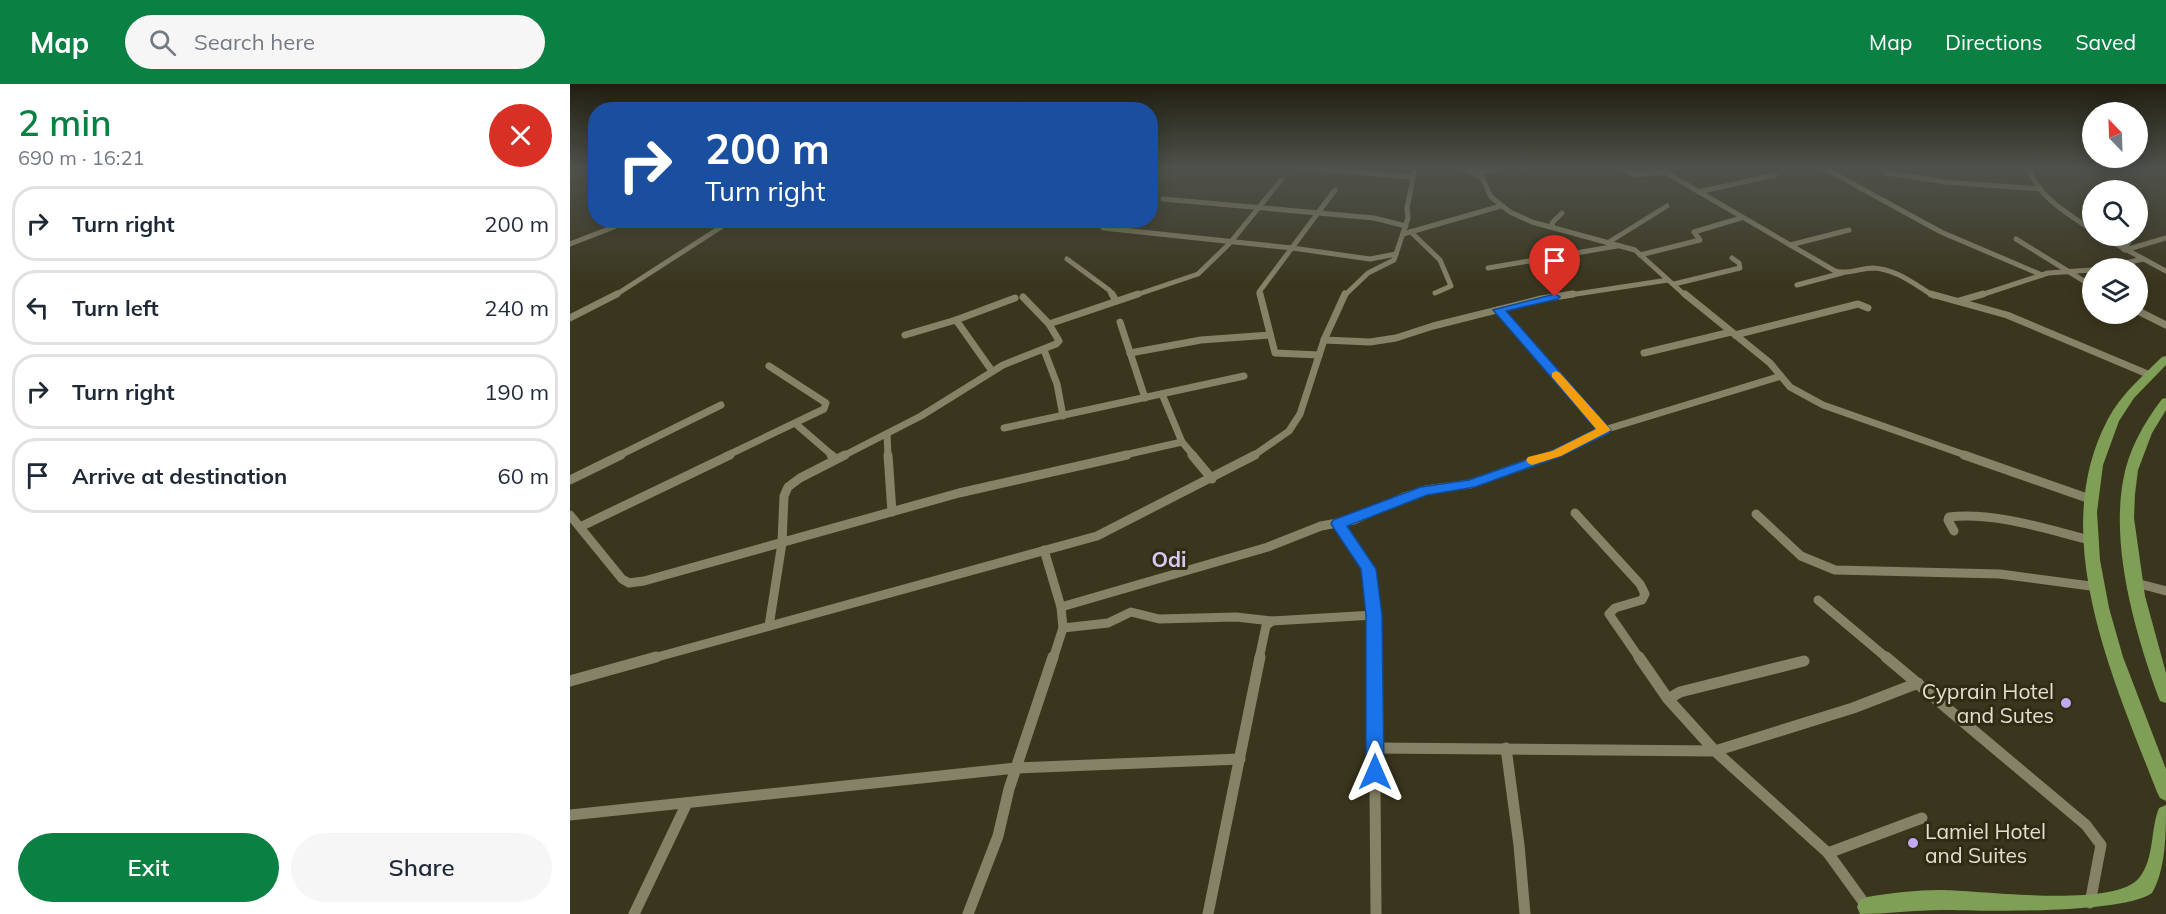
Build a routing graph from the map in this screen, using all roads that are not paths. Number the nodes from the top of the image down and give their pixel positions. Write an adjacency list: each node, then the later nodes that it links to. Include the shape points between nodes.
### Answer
1 (1256, 207): 2 (street)
2 (1260, 207): 11 (street); 24 (street)
3 (1323, 207): 11 (street)
4 (1409, 207): 19 (street)
5 (1498, 207): 19 (street)
6 (1502, 207): 15 (street, via 1532,222)
7 (1666, 207): 23 (street)
8 (1722, 207): 13 (street)
9 (1898, 207): 43 (street, via 1941,232)
10 (2060, 207): 14 (street)
11 (1319, 213): 19 (street, via 1385,219); 30 (street)
12 (1562, 213): 15 (street, via 1552,223)
13 (1741, 218): 27 (street); 33 (street, via 1694,232 1700,240)
14 (2082, 223)
15 (1553, 227): 23 (street)
16 (611, 228): 25 (street)
17 (720, 228): 55 (street, via 603,303)
18 (1103, 228): 24 (street)
19 (1406, 230): 32 (street); 47 (street, via 1440,260 1451,286)
20 (1849, 230): 27 (street)
21 (2166, 238): 31 (street)
22 (2016, 239): 40 (street)
23 (1609, 242): 26 (street)
24 (1230, 243): 30 (street); 50 (street, via 1198,274)
25 (570, 244)
26 (1619, 245): 33 (street); 38 (street)
27 (1790, 245): 42 (street)
28 (2119, 246): 31 (street)
29 (2126, 246): 31 (street)
30 (1292, 248): 32 (street, via 1370,259); 62 (street, via 1259,292)
31 (2124, 249): 35 (street)
32 (1396, 254): 63 (street, via 1394,260 1351,286)
33 (1640, 255): 45 (street)
34 (1732, 258): 45 (street, via 1740,268)
35 (2141, 258)
36 (1067, 259): 50 (street, via 1109,290)
37 (2148, 262): 41 (street)
38 (1488, 268)
39 (2082, 270): 40 (street)
40 (2068, 271): 43 (street); 44 (street)
41 (2166, 271)
42 (1842, 273): 46 (street); 51 (street, via 1872,268 1894,271 1934,296)
43 (2042, 275): 51 (street)
44 (2082, 280)
45 (1671, 282): 53 (street, via 1541,299); 60 (street)
46 (1797, 285)
47 (1435, 293)
48 (1023, 297): 58 (street)
49 (1015, 298): 56 (street)
50 (1116, 301): 58 (street)
51 (1956, 302): 71 (street, via 2007,315)
52 (1868, 308): 60 (street, via 1858,304)
53 (1498, 310): 63 (street, via 1396,338 1370,342); 81 (street)
54 (2148, 315): 59 (street)
55 (570, 318)
56 (956, 320): 61 (street); 70 (street)
57 (1120, 322): 65 (street)
58 (1049, 324): 64 (street, via 1059,341)
59 (2166, 325)
60 (1733, 334): 66 (street); 73 (street)
61 (905, 335)
62 (1270, 335): 65 (street, via 1201,340); 67 (street, via 1275,353)
63 (1324, 340): 67 (street)
64 (1044, 350): 70 (street); 78 (street, via 1057,384)
65 (1130, 353): 75 (street)
66 (1644, 353)
67 (1320, 355): 85 (street, via 1300,414 1289,432)
68 (2166, 359): 71 (main road)
69 (769, 366): 79 (street, via 826,403 824,409)
70 (992, 371): 82 (street)
71 (2150, 375): 87 (main road, via 2134,390 2113,421 2094,473)
72 (1244, 376): 74 (street)
73 (1781, 376): 81 (street); 87 (street, via 1804,396 1824,405)
74 (1162, 394): 75 (street); 83 (street)
75 (1145, 398): 78 (street)
76 (2166, 402): 98 (main road, via 2147,430 2128,493)
77 (722, 405): 86 (street)
78 (1063, 416): 80 (street)
79 (796, 424): 84 (street); 93 (street)
80 (1004, 428)
81 (1604, 430): 92 (street, via 1557,453 1470,484 1426,490)
82 (887, 434): 84 (street); 88 (street)
83 (1182, 442): 85 (street); 88 (street)
84 (836, 459): 96 (street, via 788,486)
85 (1212, 479): 97 (street, via 1097,536)
86 (570, 480)
87 (2090, 499): 95 (main road)
88 (892, 512): 96 (street)
89 (1575, 513): 111 (street, via 1640,584 1645,594 1642,600 1615,608 1609,614)
90 (1756, 514): 99 (street, via 1797,554 1817,567 2029,576)
91 (570, 515): 93 (street)
92 (1338, 524): 102 (street, via 1321,526 1268,547); 103 (street, via 1368,569)
93 (580, 527): 96 (street, via 622,579 629,582 644,582)
94 (1954, 531): 95 (street, via 1949,518 1972,517 2024,524)
95 (2090, 540): 99 (main road)
96 (782, 543): 105 (street)
97 (1044, 550): 102 (street); 105 (street)
98 (2136, 583): 100 (street); 110 (main road, via 2146,640)
99 (2098, 587): 117 (main road, via 2116,657)
100 (2166, 591)
101 (1818, 600): 109 (street)
102 (1061, 608): 106 (street)
103 (1374, 615): 104 (street); 112 (street)
104 (1272, 621): 106 (street, via 1236,617 1159,619 1131,612 1117,621); 115 (street, via 1266,626)
105 (769, 626): 108 (street)
106 (1063, 628): 116 (street)
107 (1804, 661): 111 (street, via 1680,692)
108 (571, 683)
109 (1918, 683): 114 (street, via 1853,708); 123 (street, via 2086,825 2101,845)
110 (2166, 696)
111 (1668, 699): 114 (street)
112 (1375, 748): 113 (street); 129 (street)
113 (1506, 748): 114 (street); 130 (street)
114 (1715, 751): 122 (street)
115 (1240, 759): 116 (street); 128 (street)
116 (1017, 768): 118 (street); 127 (street, via 998,836)
117 (2166, 792)
118 (687, 802): 119 (street); 126 (street)
119 (570, 814)
120 (2166, 814): 123 (main road, via 2158,862 2141,891)
121 (1922, 818): 122 (street)
122 (1828, 853): 125 (street)
123 (2090, 903): 124 (main road)
124 (2025, 906): 125 (main road, via 1933,900); 131 (main road)
125 (1867, 907)
126 (634, 914)
127 (968, 914)
128 (1209, 914)
129 (1376, 914)
130 (1525, 914)
131 (2065, 914)

